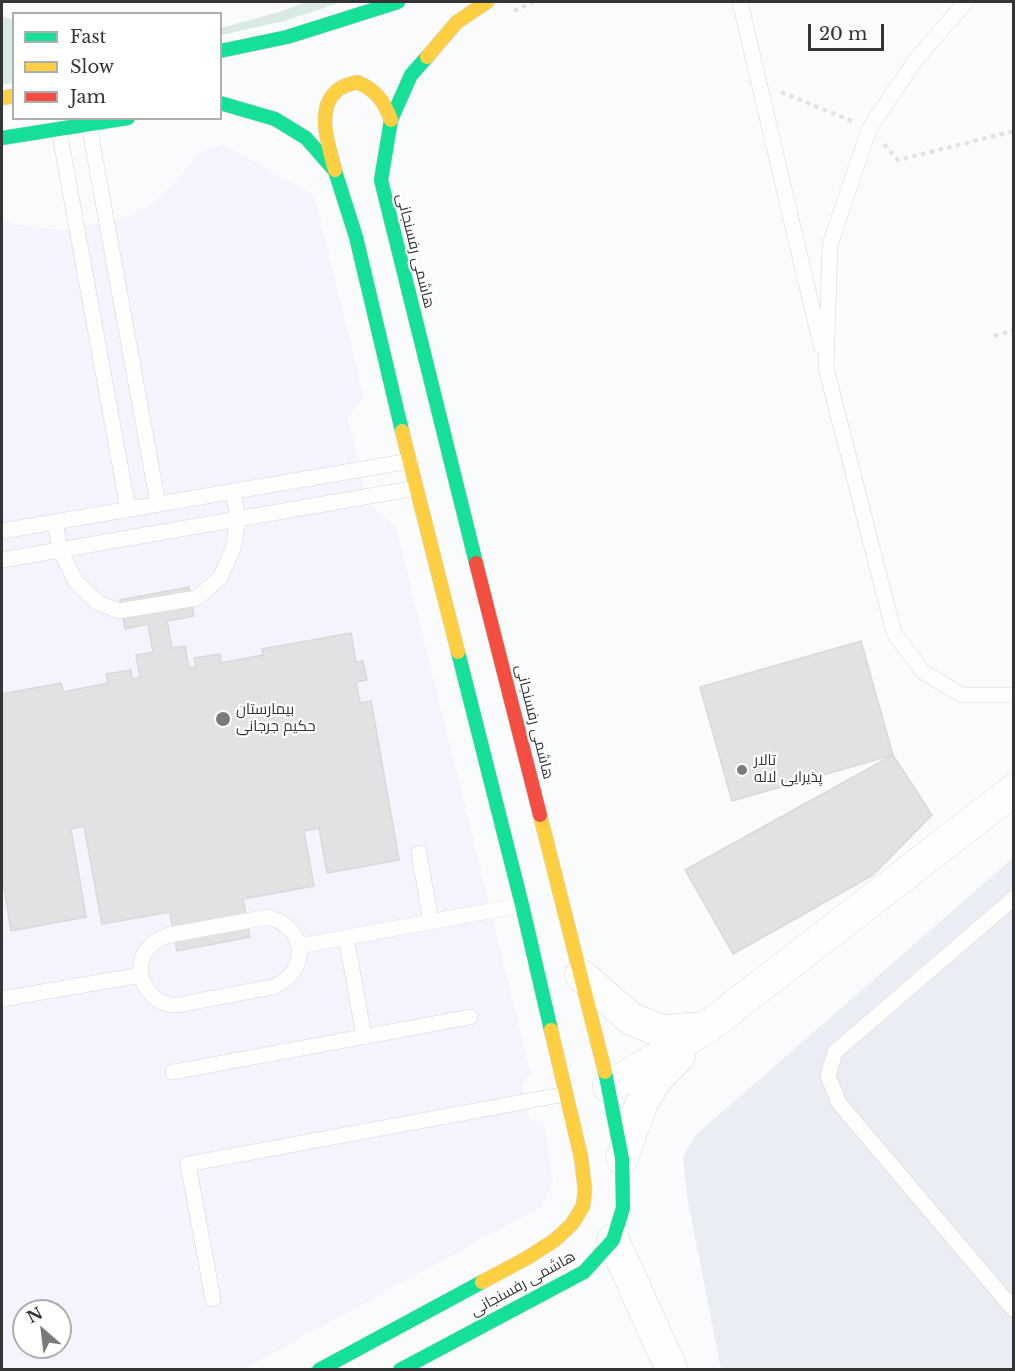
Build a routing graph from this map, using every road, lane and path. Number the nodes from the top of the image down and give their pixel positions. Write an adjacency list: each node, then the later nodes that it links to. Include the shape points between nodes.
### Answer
1 (398, 2): 7 (main road, via 287,37)
2 (488, 2): 11 (main road, هاشمی رفسنجانی, via 457,22 411,75)
3 (533, 2): 6 (path)
4 (740, 2): 8 (lane)
5 (966, 2): 13 (lane, via 917,58)
6 (512, 12)
7 (222, 51)
8 (759, 82): 13 (path); 20 (lane)
9 (222, 104): 17 (main road, هاشمی رفسنجانی, via 275,119 306,138)
10 (117, 120): 12 (main road)
11 (391, 120): 17 (main road, via 374,89 357,82 338,90 326,107 327,138); 40 (main road, هاشمی رفسنجانی, via 381,180 392,230)
12 (89, 125): 14 (main road); 24 (lane)
13 (869, 129): 15 (path, via 898,160); 20 (lane, via 830,245)
14 (59, 130): 16 (main road); 25 (lane)
15 (1014, 131)
16 (2, 138)
17 (335, 171): 21 (main road, هاشمی رفسنجانی, via 356,237)
18 (1014, 330): 19 (path)
19 (994, 336)
20 (826, 368): 31 (lane, via 894,633 923,672 962,695)
21 (410, 460): 22 (main road, هاشمی رفسنجانی); 23 (lane)
22 (416, 488): 26 (lane); 35 (main road, هاشمی رفسنجانی)
23 (233, 491): 24 (lane); 26 (lane)
24 (158, 504): 25 (lane)
25 (128, 509): 27 (lane)
26 (238, 519): 29 (lane); 29 (lane, via 233,549 220,578 197,598 118,611 98,603 76,582)
27 (54, 522): 28 (lane); 29 (lane)
28 (2, 531)
29 (60, 550): 30 (lane)
30 (2, 560)
31 (1014, 695)
32 (1014, 790): 43 (street)
33 (418, 853): 36 (lane)
34 (1014, 898): 51 (lane, via 835,1052 828,1076 839,1103)
35 (522, 905): 36 (lane); 47 (main road, هاشمی رفسنجانی)
36 (431, 921): 37 (lane)
37 (346, 937): 38 (lane); 44 (lane)
38 (299, 946): 39 (lane, via 285,924 259,918 159,939 144,954); 39 (lane, via 296,968 282,983 182,1004 155,999)
39 (141, 975): 41 (lane)
40 (581, 975): 43 (street, via 632,1019 662,1031); 46 (main road, هاشمی رفسنجانی)
41 (2, 999)
42 (470, 1017): 44 (lane)
43 (706, 1028): 46 (street); 48 (street, via 654,1082 641,1105)
44 (364, 1036): 45 (lane)
45 (173, 1072)
46 (604, 1088): 48 (main road, هاشمی رفسنجانی)
47 (572, 1093): 50 (lane, via 188,1164); 52 (main road, هاشمی رفسنجانی, via 585,1195 579,1214 556,1240)
48 (622, 1158): 49 (main road, هاشمی رفسنجانی, via 623,1208)
49 (613, 1240): 53 (main road, هاشمی رفسنجانی, via 584,1272); 54 (street)
50 (213, 1299)
51 (1014, 1310)
52 (319, 1370)
53 (400, 1370)
54 (672, 1370)

